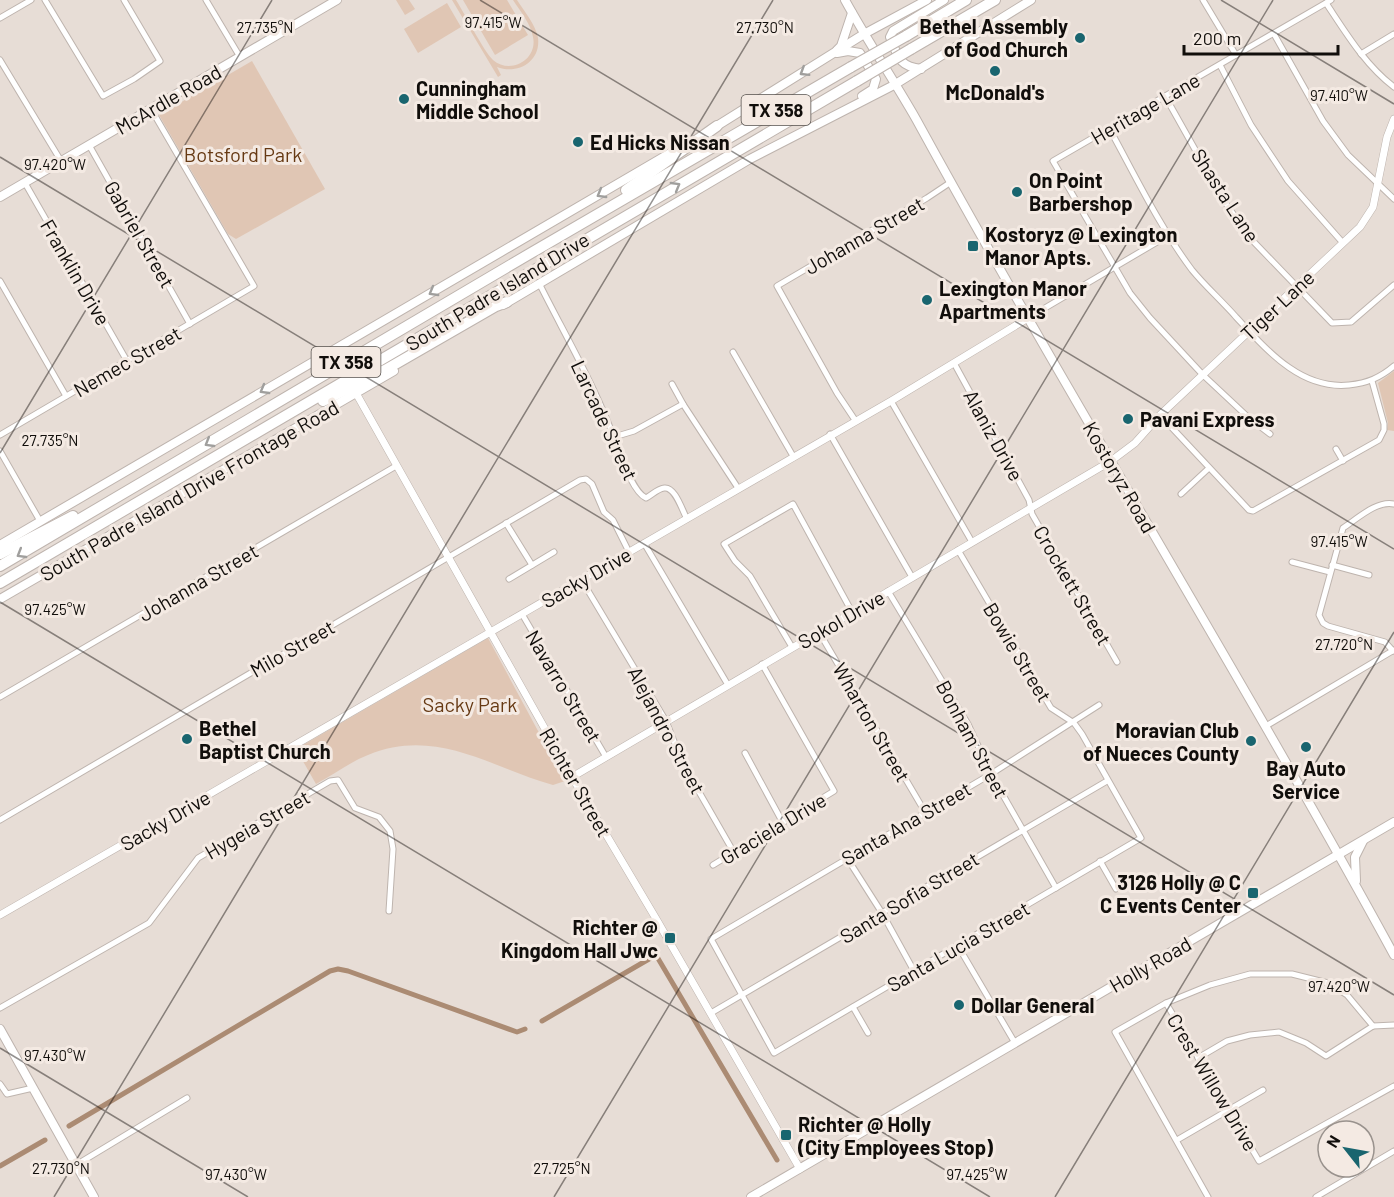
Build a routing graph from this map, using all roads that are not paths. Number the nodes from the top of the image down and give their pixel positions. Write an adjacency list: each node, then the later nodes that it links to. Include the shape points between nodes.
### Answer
1 (31, 0): 15 (street)
2 (45, 0): 3 (street, via 102,96 160,61)
3 (124, 0)
4 (206, 0): 22 (street)
5 (337, 0): 22 (main road, McArdle Road)
6 (845, 0): 14 (main road, Kostoryz Road)
7 (927, 0): 16 (main road)
8 (944, 0): 25 (main road, via 893,31 890,37 901,62)
9 (966, 0): 43 (highway, South Padre Island Drive / TX 358, bridge)
10 (995, 0): 64 (highway, South Padre Island Drive / TX 358, one-way to 10, bridge)
11 (1031, 0): 25 (main road, South Padre Island Drive Frontage Road)
12 (1203, 0): 21 (street)
13 (1328, 2): 17 (street, Heritage Lane); 20 (street)
14 (852, 13): 16 (main road, Kostoryz Road); 19 (main road)
15 (0, 18)
16 (864, 34): 19 (main road); 26 (main road, Kostoryz Road)
17 (1274, 34): 21 (street, Heritage Lane); 38 (street, via 1323,121 1348,155)
18 (1394, 34): 20 (street)
19 (835, 53): 31 (main road, one-way to 31); 33 (main road, via 860,53 876,79 873,89)
20 (1361, 54): 27 (street)
21 (1236, 55): 24 (street, Heritage Lane)
22 (240, 57): 29 (main road, McArdle Road)
23 (0, 60): 35 (street)
24 (1220, 65): 28 (street, Heritage Lane); 42 (street, via 1251,125 1288,181)
25 (921, 69): 26 (main road, South Padre Island Drive Frontage Road)
26 (894, 85): 33 (main road, South Padre Island Drive Frontage Road); 36 (main road, Kostoryz Road)
27 (1394, 87)
28 (1165, 96): 32 (street, Heritage Lane); 48 (street, Shasta Lane, via 1224,201 1251,239)
29 (151, 109): 34 (main road, McArdle Road); 51 (street, Nemec Street, via 254,286)
30 (1394, 119): 38 (street, Tiger Lane)
31 (717, 126): 43 (highway); 84 (main road, one-way to 84)
32 (1109, 128): 41 (street); 44 (street, Heritage Lane, via 1053,161)
33 (811, 129): 46 (main road, South Padre Island Drive Frontage Road, via 750,159)
34 (89, 145): 35 (main road, McArdle Road); 51 (street, Gabriel Street)
35 (61, 162): 37 (main road, McArdle Road)
36 (951, 182): 50 (main road, Kostoryz Road); 66 (street, Johanna Street, via 777,286)
37 (25, 183): 39 (main road, McArdle Road); 54 (street, Franklin Drive)
38 (1379, 184): 40 (street); 42 (street, Tiger Lane, via 1373,207)
39 (0, 197)
40 (1394, 199)
41 (1169, 235): 44 (street, Sacky Drive); 52 (street, via 1193,271)
42 (1343, 243): 48 (street, Tiger Lane)
43 (531, 253): 78 (highway, South Padre Island Drive / TX 358, one-way to 78)
44 (1114, 267): 50 (street, Sacky Drive); 57 (street, via 1130,294)
45 (0, 281): 61 (street)
46 (539, 283): 49 (main road, South Padre Island Drive Frontage Road); 70 (street, Larcade Street)
47 (1394, 285): 48 (street, Shasta Lane, via 1351,322 1332,323)
48 (1297, 286): 52 (street, Tiger Lane)
49 (507, 302): 60 (main road, South Padre Island Drive Frontage Road); 64 (highway, via 350,389)
50 (1028, 318): 55 (street, Sacky Drive); 74 (main road, Kostoryz Road)
51 (190, 324): 54 (street, Nemec Street)
52 (1249, 331): 57 (street, Tiger Lane); 58 (street, via 1280,361 1306,378 1334,386)
53 (733, 352): 73 (street)
54 (127, 361): 61 (street, Nemec Street)
55 (954, 363): 62 (street, Sacky Drive); 82 (street, Alaniz Drive)
56 (1394, 366): 58 (street)
57 (1203, 375): 65 (street, Tiger Lane); 69 (street)
58 (1372, 381): 75 (street, via 1384,430 1378,440)
59 (672, 384): 63 (street)
60 (356, 393): 76 (street, Richter Street); 105 (main road, South Padre Island Drive Frontage Road)
61 (66, 396): 67 (street, Nemec Street)
62 (891, 401): 66 (street, Sacky Drive); 86 (street)
63 (683, 404): 70 (street, via 634,431); 79 (street)
64 (300, 408): 103 (highway, South Padre Island Drive / TX 358)
65 (1160, 416): 74 (street, Tiger Lane); 77 (street)
66 (855, 420): 68 (street, Sacky Drive)
67 (1, 432)
68 (830, 434): 73 (street, Sacky Drive); 100 (street)
69 (1269, 434)
70 (614, 437): 83 (street, Larcade Street, via 642,496 646,498 670,488)
71 (1336, 449): 75 (street)
72 (0, 451): 84 (street)
73 (793, 456): 79 (street, Sacky Drive)
74 (1111, 461): 82 (street, Sokol Drive); 119 (main road, Kostoryz Road)
75 (1343, 461): 77 (street, via 1254,512)
76 (396, 466): 93 (street, Richter Street); 115 (street, Johanna Street)
77 (1209, 468): 80 (street)
78 (162, 471): 92 (highway); 97 (highway, South Padre Island Drive / TX 358, one-way to 97)
79 (738, 488): 83 (street, Sacky Drive)
80 (1181, 494)
81 (1394, 504): 96 (street, via 1379,504 1342,528)
82 (1031, 508): 86 (street, Sokol Drive); 112 (street, Crockett Street)
83 (687, 519): 87 (street, Sacky Drive)
84 (40, 521): 88 (main road)
85 (506, 523): 91 (street, Milo Street, via 586,479); 93 (street, Milo Street); 95 (street, Sacky Drive)
86 (972, 542): 89 (street, Sokol Drive)
87 (644, 543): 91 (street, Sacky Drive); 114 (street)
88 (0, 545)
89 (958, 550): 100 (street, Sokol Drive); 118 (street, Bowie Street, via 1051,708)
90 (554, 552): 95 (street)
91 (629, 552): 102 (street, Sacky Drive)
92 (0, 554)
93 (447, 558): 109 (street, Richter Street); 126 (street, Milo Street)
94 (1292, 562): 98 (street)
95 (532, 565): 101 (street)
96 (1332, 565): 98 (street); 99 (street)
97 (0, 566)
98 (1330, 573): 111 (street, via 1319,611 1323,623 1385,642)
99 (1369, 575)
100 (912, 578): 104 (street, Sokol Drive)
101 (509, 579)
102 (581, 579): 107 (street, Sacky Drive); 117 (street, Alejandro Street)
103 (0, 583)
104 (888, 591): 106 (street, Sokol Drive); 122 (street, Bonham Street, via 968,724)
105 (0, 600)
106 (852, 612): 108 (street, Sokol Drive); 110 (street, via 793,504 724,543 750,576)
107 (522, 614): 109 (street, Sacky Drive); 121 (street, Navarro Street)
108 (819, 632): 110 (street, Sokol Drive); 125 (street, Wharton Street)
109 (491, 633): 123 (street, Richter Street); 142 (street, Sacky Drive)
110 (792, 647): 113 (street, Sokol Drive)
111 (1393, 650): 119 (street)
112 (1117, 662)
113 (762, 664): 114 (street, Sokol Drive); 128 (street, Graciela Drive, via 834,791)
114 (728, 685): 117 (street, Sokol Drive)
115 (0, 698)
116 (1099, 705): 118 (street, Santa Ana Street)
117 (666, 721): 121 (street, Sokol Drive); 132 (street, Alejandro Street, via 683,764)
118 (1074, 723): 122 (street, Santa Ana Street); 124 (street, Bowie Street)
119 (1266, 726): 133 (main road, Kostoryz Road)
120 (745, 753): 128 (street)
121 (606, 757): 123 (street, Sokol Drive)
122 (991, 774): 125 (street, Santa Ana Street); 129 (street, Bonham Street)
123 (572, 777): 150 (street, Richter Street)
124 (1107, 781): 129 (street, Santa Sofia Street); 130 (street, Bowie Street)
125 (925, 812): 134 (street, Santa Ana Street)
126 (0, 820)
127 (1394, 822): 131 (main road, Holly Road)
128 (783, 823): 132 (street, Graciela Drive)
129 (1023, 829): 138 (street, Bonham Street); 141 (street, Santa Sofia Street)
130 (1141, 838): 135 (street, Santa Lucia Street)
131 (1364, 839): 133 (main road, Holly Road); 137 (main road, via 1355,857)
132 (733, 851): 136 (street, Graciela Drive)
133 (1338, 854): 137 (main road, Kostoryz Road); 155 (main road, Holly Road)
134 (847, 858): 141 (street); 146 (street, Santa Ana Street, via 711,939)
135 (1101, 861): 138 (street, Santa Lucia Street); 139 (street)
136 (712, 864)
137 (1357, 887): 144 (main road, Kostoryz Road)
138 (1056, 888): 143 (street, Santa Lucia Street)
139 (1116, 889)
140 (389, 911): 149 (street, Hygeia Street, via 393,849 390,831 379,817 355,808 338,780 330,781 198,858 149,923)
141 (882, 913): 145 (street); 146 (street, Santa Sofia Street)
142 (0, 915)
143 (958, 946): 145 (street, Santa Lucia Street); 155 (street)
144 (1394, 955)
145 (914, 972): 148 (street, Santa Lucia Street)
146 (743, 996): 148 (street, Santa Lucia Street, via 774,1053); 150 (street, Santa Sofia Street)
147 (1166, 1003): 152 (street, via 1250,974 1292,974 1328,983 1347,995); 156 (street, Crest Willow Drive); 163 (street, via 1115,1032)
148 (853, 1007): 154 (street)
149 (0, 1008)
150 (711, 1013): 166 (street, Richter Street)
151 (1394, 1025): 152 (street)
152 (1373, 1026): 156 (street, via 1326,1056 1279,1032 1227,1041)
153 (0, 1029): 159 (main road)
154 (868, 1033)
155 (1015, 1043): 166 (main road, Holly Road)
156 (1198, 1058): 162 (street, Crest Willow Drive)
157 (0, 1084): 159 (street, via 7,1094)
158 (1394, 1086): 162 (street, Crest Willow Drive, via 1259,1161)
159 (33, 1088): 165 (main road)
160 (1263, 1090): 162 (street)
161 (187, 1098): 165 (street)
162 (1229, 1110): 163 (street)
163 (1177, 1140): 169 (street)
164 (1394, 1151): 170 (street)
165 (76, 1165): 167 (main road)
166 (800, 1169): 168 (main road, Holly Road)
167 (94, 1197)
168 (751, 1197)
169 (1208, 1197)
170 (1316, 1197)

